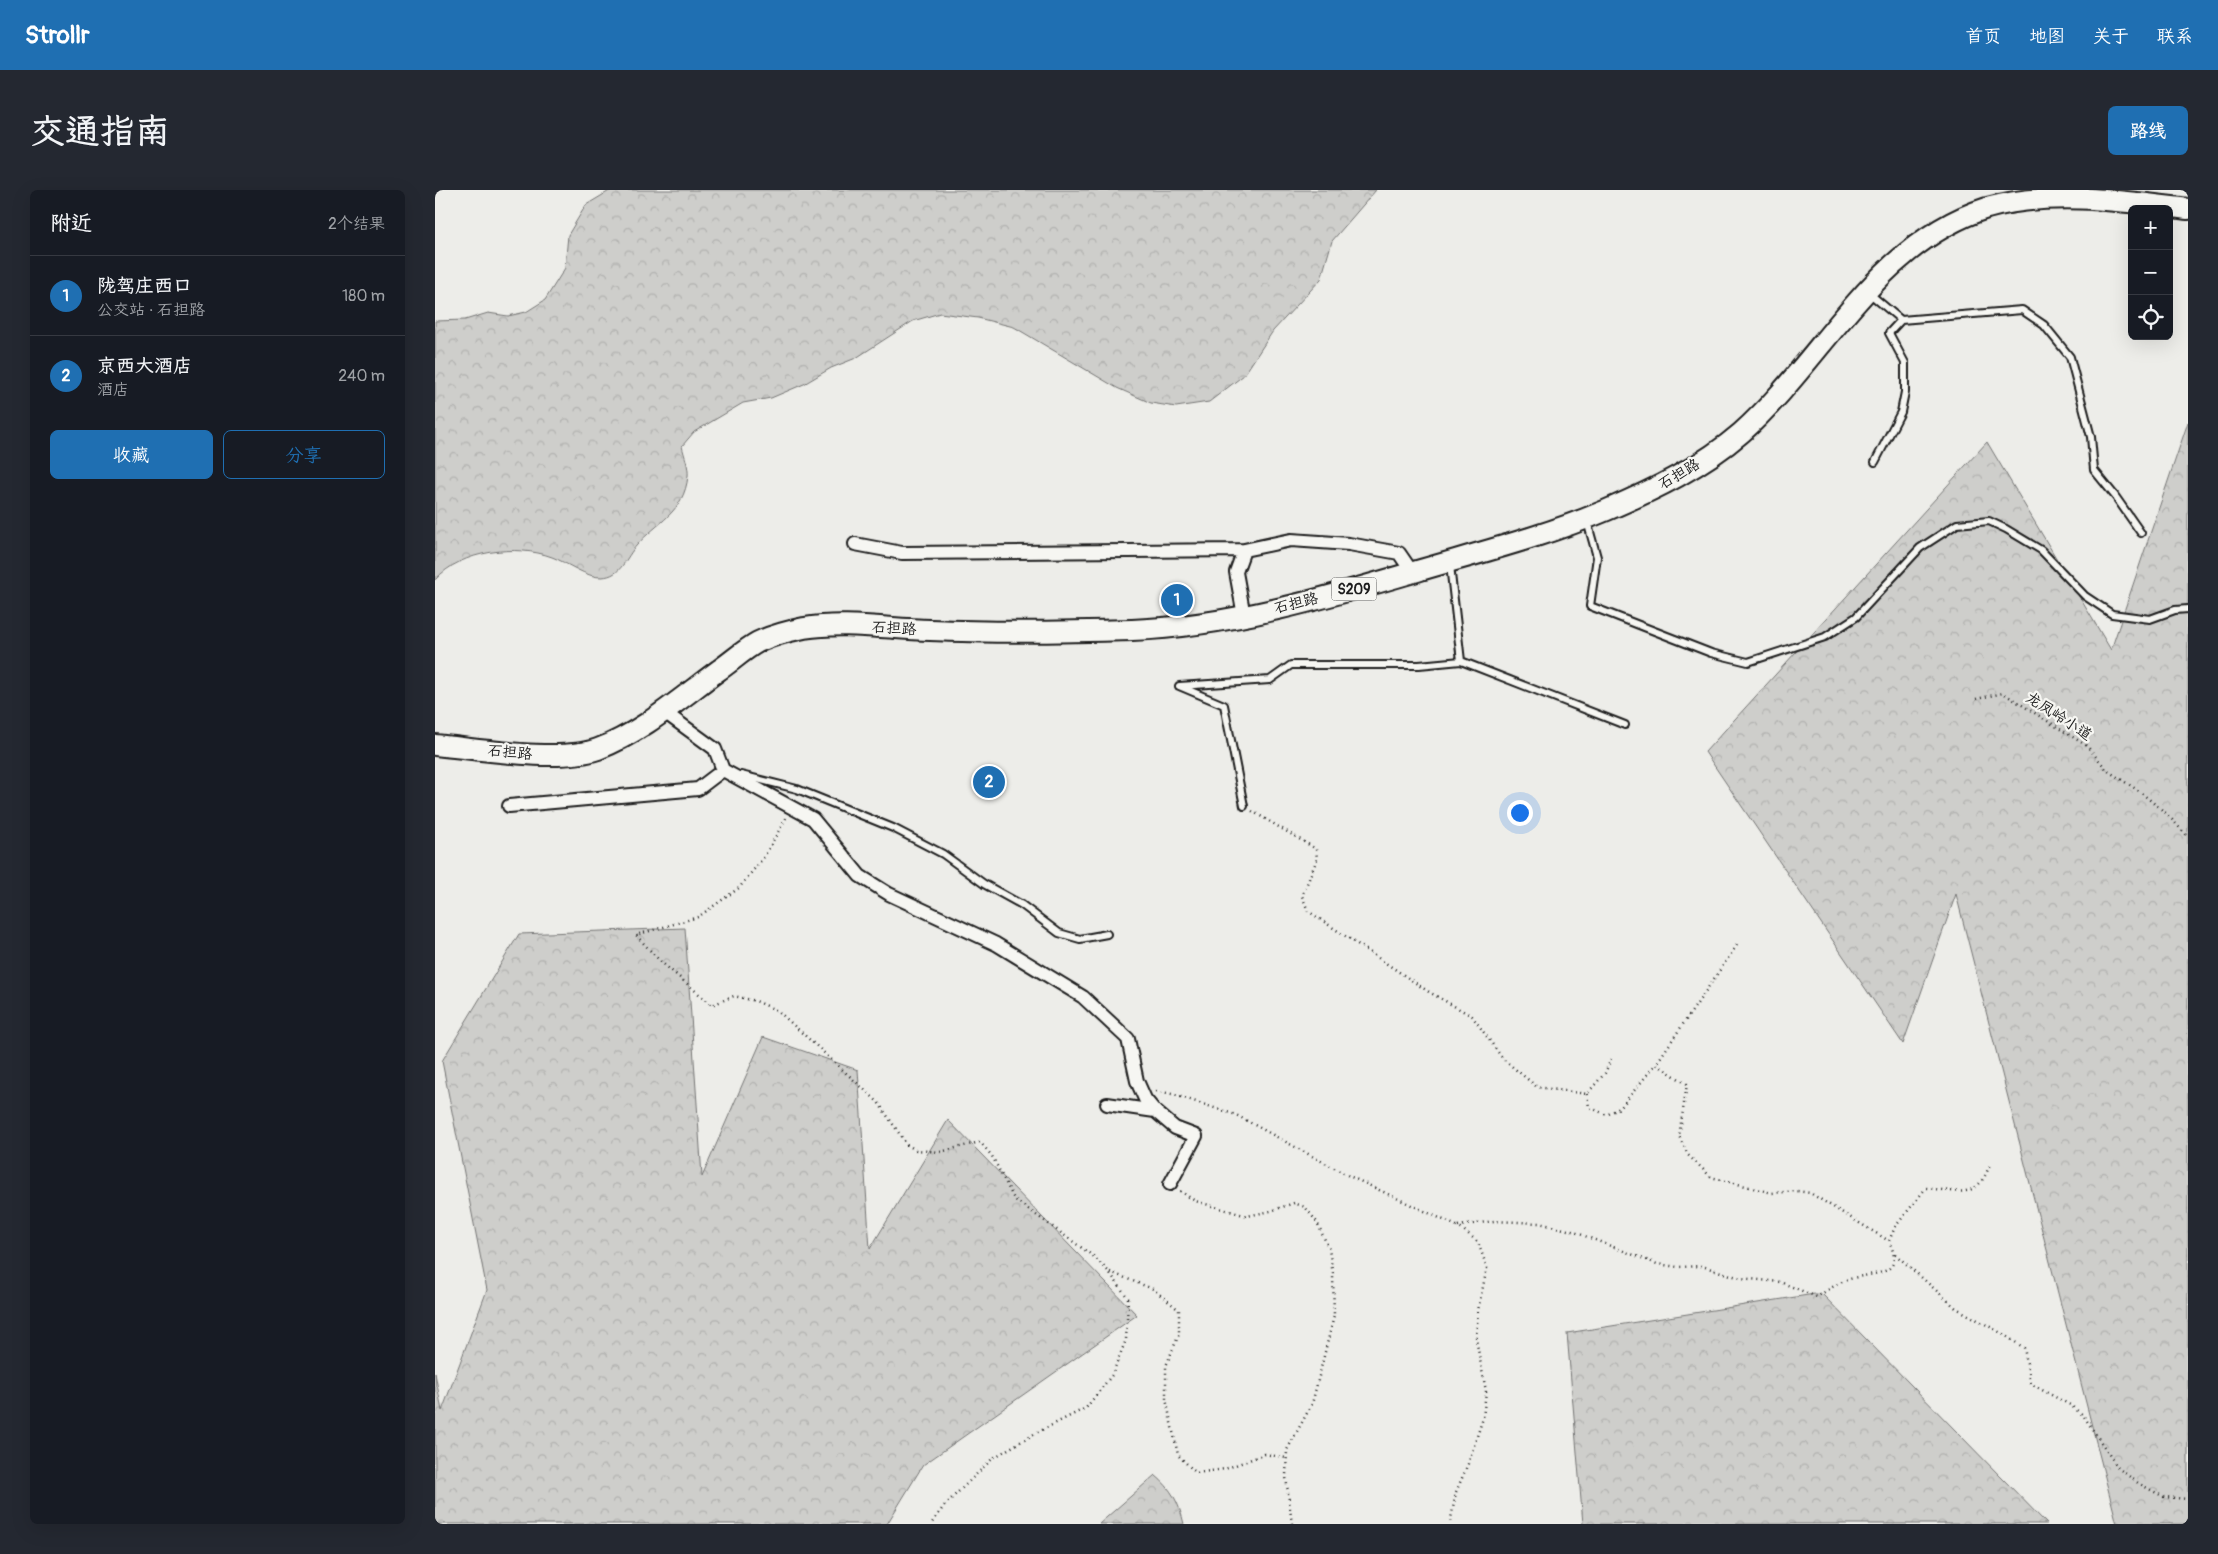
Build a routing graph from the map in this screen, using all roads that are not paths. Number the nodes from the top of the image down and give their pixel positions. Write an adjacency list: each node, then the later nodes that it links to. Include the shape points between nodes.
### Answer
1 (2102, 195): 2 (main road, 石担路 / S209); 3 (main road, 石担路 / S209, via 2031,199 1989,208 1953,222 1924,239)
2 (2188, 210)
3 (1868, 292): 4 (lane); 6 (main road, 石担路 / S209, via 1776,397 1739,434 1697,464 1653,489)
4 (1901, 320): 5 (lane, via 1889,333 1905,363 1901,412); 7 (lane, via 2023,310 2043,326 2070,357 2091,437 2095,470)
5 (1875, 462)
6 (1586, 519): 10 (main road, 石担路 / S209); 12 (lane, via 1597,557 1590,606 1711,653 1748,662 1825,637 1856,617 1920,548 1957,524 1989,521 2006,529 2041,550 2085,596 2112,614 2150,618)
7 (2141, 534)
8 (855, 544): 9 (street, via 902,552)
9 (1245, 550): 11 (street, via 1291,540 1349,544 1399,553); 13 (street, via 1236,572)
10 (1449, 562): 11 (main road, 石担路 / S209); 14 (lane)
11 (1412, 572): 13 (main road, 石担路 / S209, via 1362,588)
12 (2188, 609)
13 (1244, 616): 15 (main road, 石担路 / S209, via 1182,627 1124,630 810,627 756,643)
14 (1461, 661): 16 (lane); 20 (lane, via 1419,665 1291,665 1270,680 1179,686 1224,705)
15 (663, 711): 17 (main road, 石担路 / S209, via 596,750 569,755); 18 (street, via 715,749)
16 (1625, 725)
17 (435, 745)
18 (723, 770): 19 (street, via 697,789); 21 (lane, via 797,789 893,828 943,854 1059,933 1081,939); 23 (street, via 813,819 860,876 889,894 996,944 1083,997 1128,1039 1140,1089)
19 (509, 806)
20 (1244, 806)
21 (1107, 934)
22 (1107, 1104): 23 (street)
23 (1155, 1112): 24 (street, via 1175,1128 1196,1136)
24 (1170, 1184)

